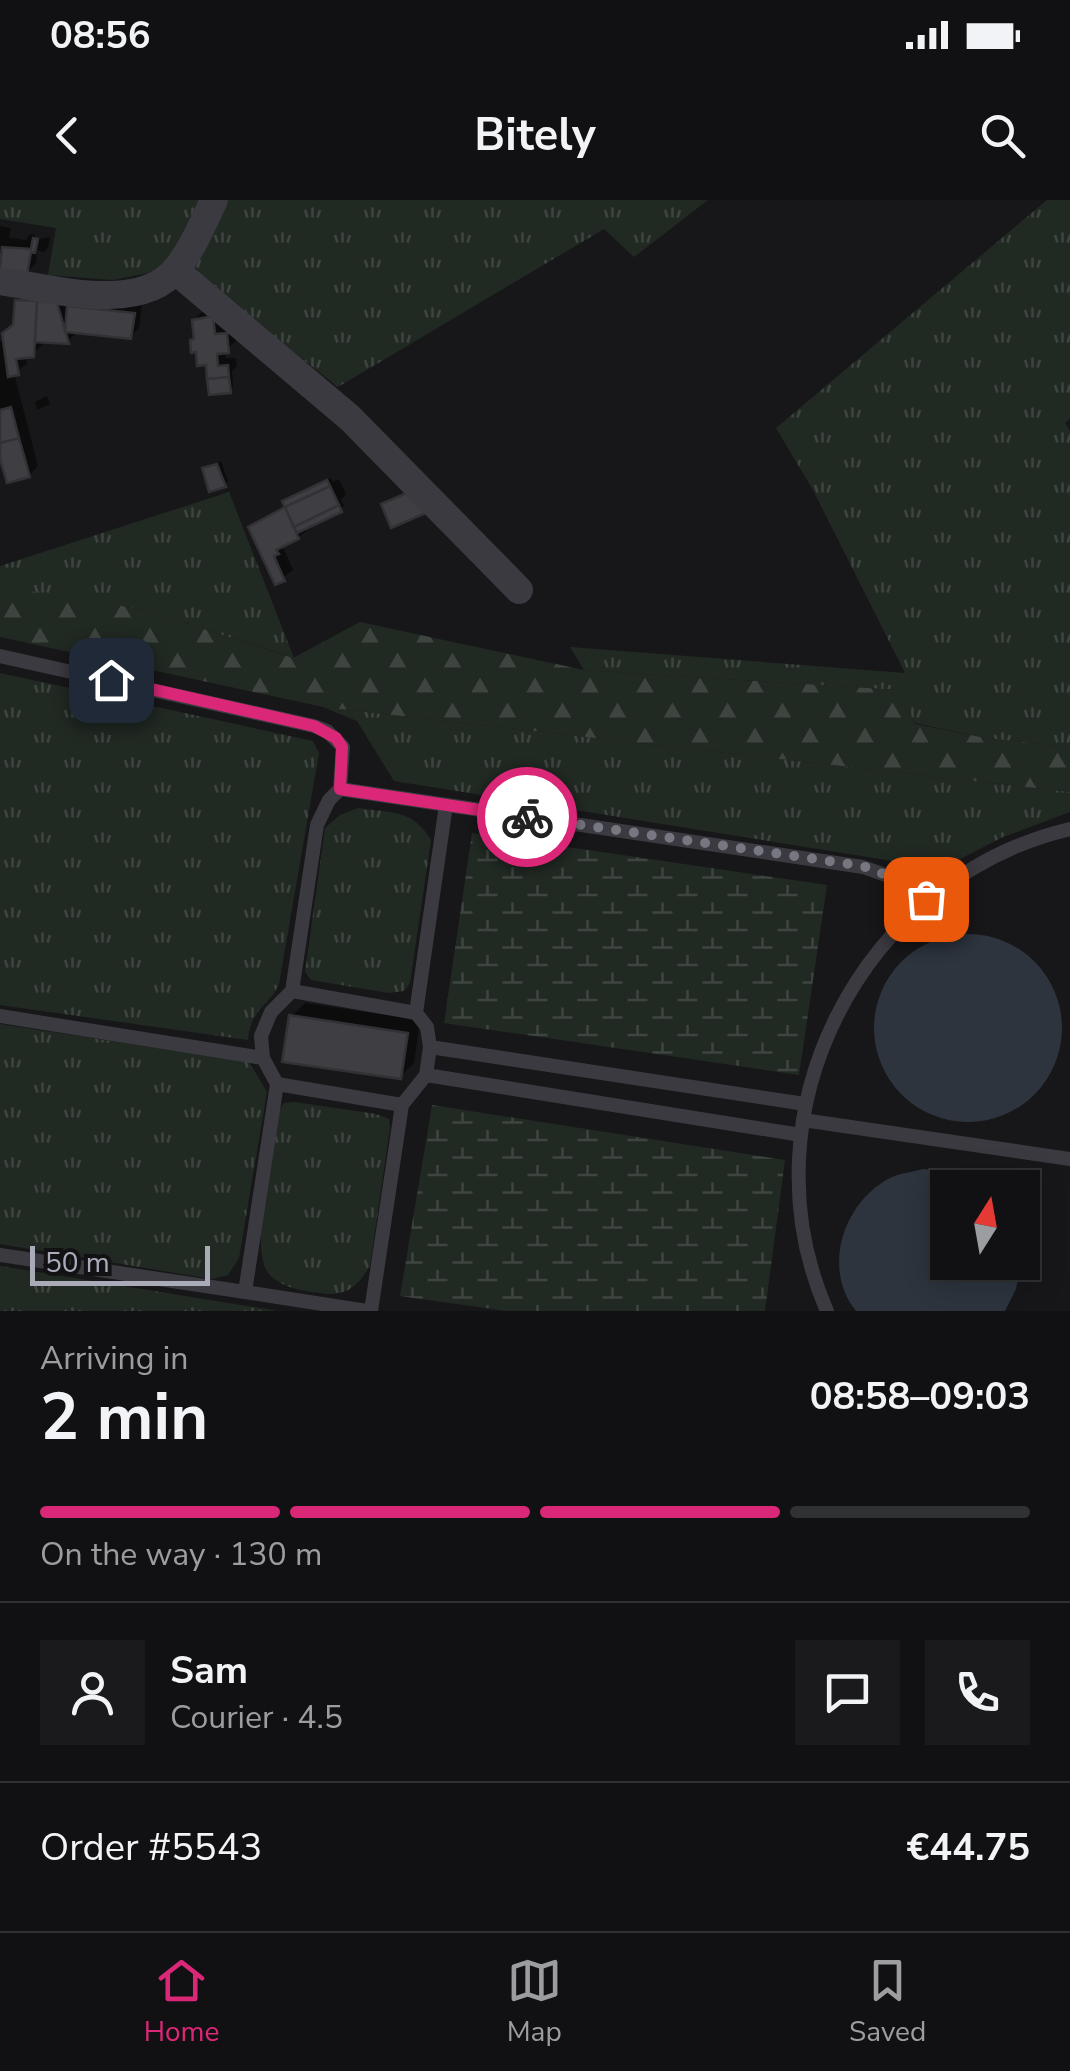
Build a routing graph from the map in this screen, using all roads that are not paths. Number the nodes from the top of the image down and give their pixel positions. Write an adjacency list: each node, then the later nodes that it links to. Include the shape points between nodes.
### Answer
1 (214, 200): 2 (street)
2 (176, 270): 3 (street, via 152,288 116,296); 4 (street, via 350,418)
3 (0, 281)
4 (520, 590)
5 (0, 656): 6 (lane, via 314,726 342,747)
6 (340, 789): 7 (lane); 10 (lane, via 317,825)
7 (446, 805): 9 (lane, via 863,866); 11 (lane)
8 (1070, 829): 9 (lane, via 981,862)
9 (926, 899): 17 (lane, via 848,991)
10 (292, 991): 11 (lane); 14 (lane, via 271,1012)
11 (416, 1013): 13 (lane)
12 (0, 1016): 14 (lane)
13 (430, 1047): 15 (lane); 17 (lane)
14 (262, 1058): 16 (lane)
15 (426, 1075): 18 (lane); 19 (lane)
16 (277, 1084): 18 (lane); 22 (lane)
17 (805, 1104): 19 (lane)
18 (402, 1106): 23 (lane)
19 (802, 1128): 20 (lane); 24 (lane, via 802,1222)
20 (1070, 1159)
21 (0, 1255): 22 (lane)
22 (245, 1292): 23 (lane)
23 (369, 1311)
24 (827, 1311)

